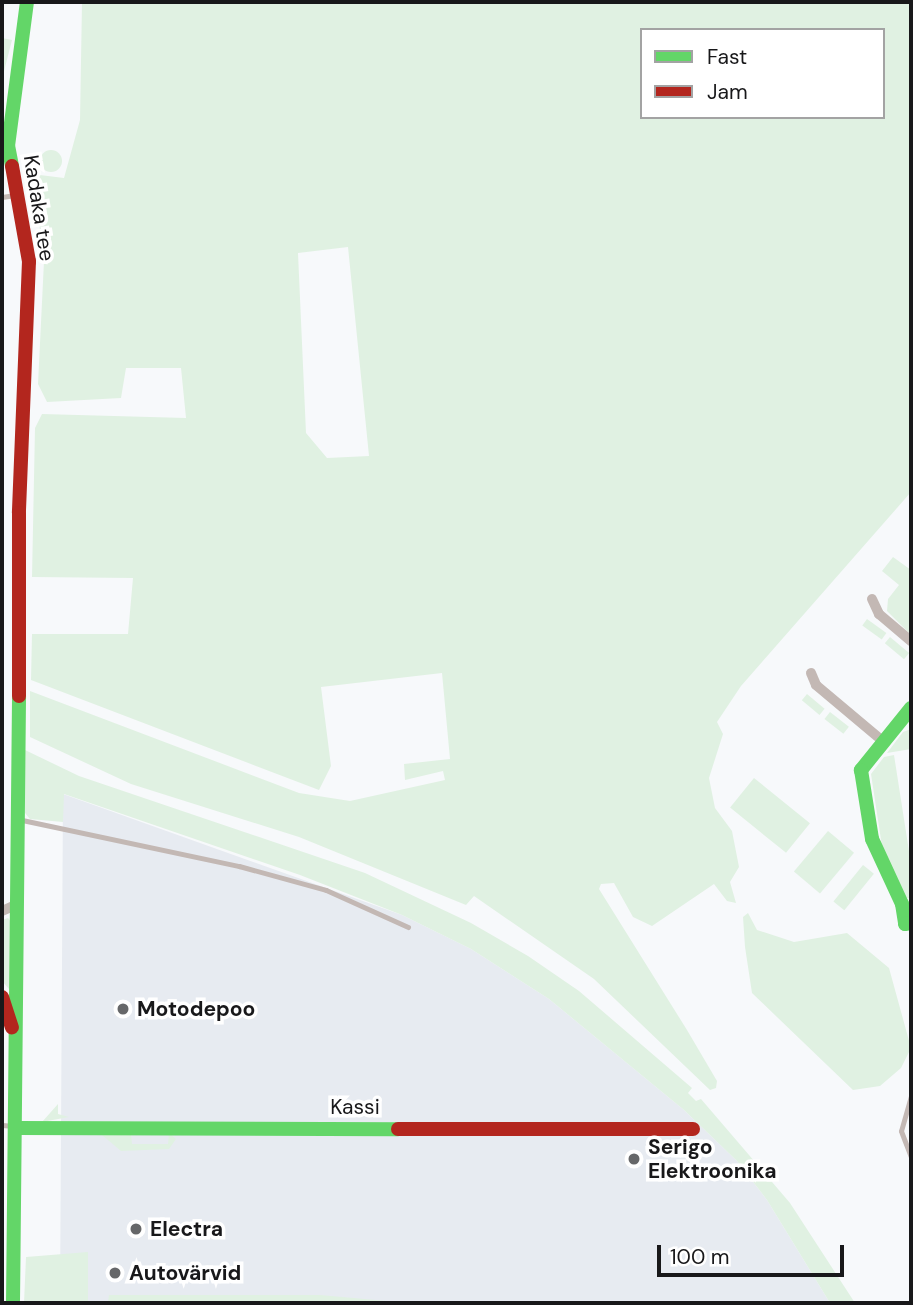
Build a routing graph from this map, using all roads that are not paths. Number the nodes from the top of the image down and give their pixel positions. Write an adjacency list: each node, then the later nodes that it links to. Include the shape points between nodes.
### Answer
1 (27, 2): 2 (street, Kadaka tee)
2 (8, 92): 3 (street, Kadaka tee)
3 (8, 196): 9 (street, Kadaka tee, via 29,261 20,408)
4 (872, 598): 5 (street, via 879,614)
5 (911, 641)
6 (811, 673): 8 (street, via 816,685)
7 (911, 708): 8 (street)
8 (884, 742): 12 (street, via 862,770 872,839 902,904 905,924)
9 (17, 820): 10 (street, Kadaka tee); 13 (lane, via 63,825 251,869 326,890)
10 (18, 904): 11 (street); 15 (street, Kadaka tee)
11 (2, 911)
12 (911, 923)
13 (408, 927)
14 (2, 997): 15 (street)
15 (14, 1035): 18 (street, Kadaka tee)
16 (911, 1096): 20 (lane, via 901,1121 903,1142)
17 (2, 1125): 18 (lane)
18 (17, 1127): 19 (street, Kassi); 21 (street, Kadaka tee)
19 (692, 1129)
20 (911, 1157)
21 (10, 1294)

